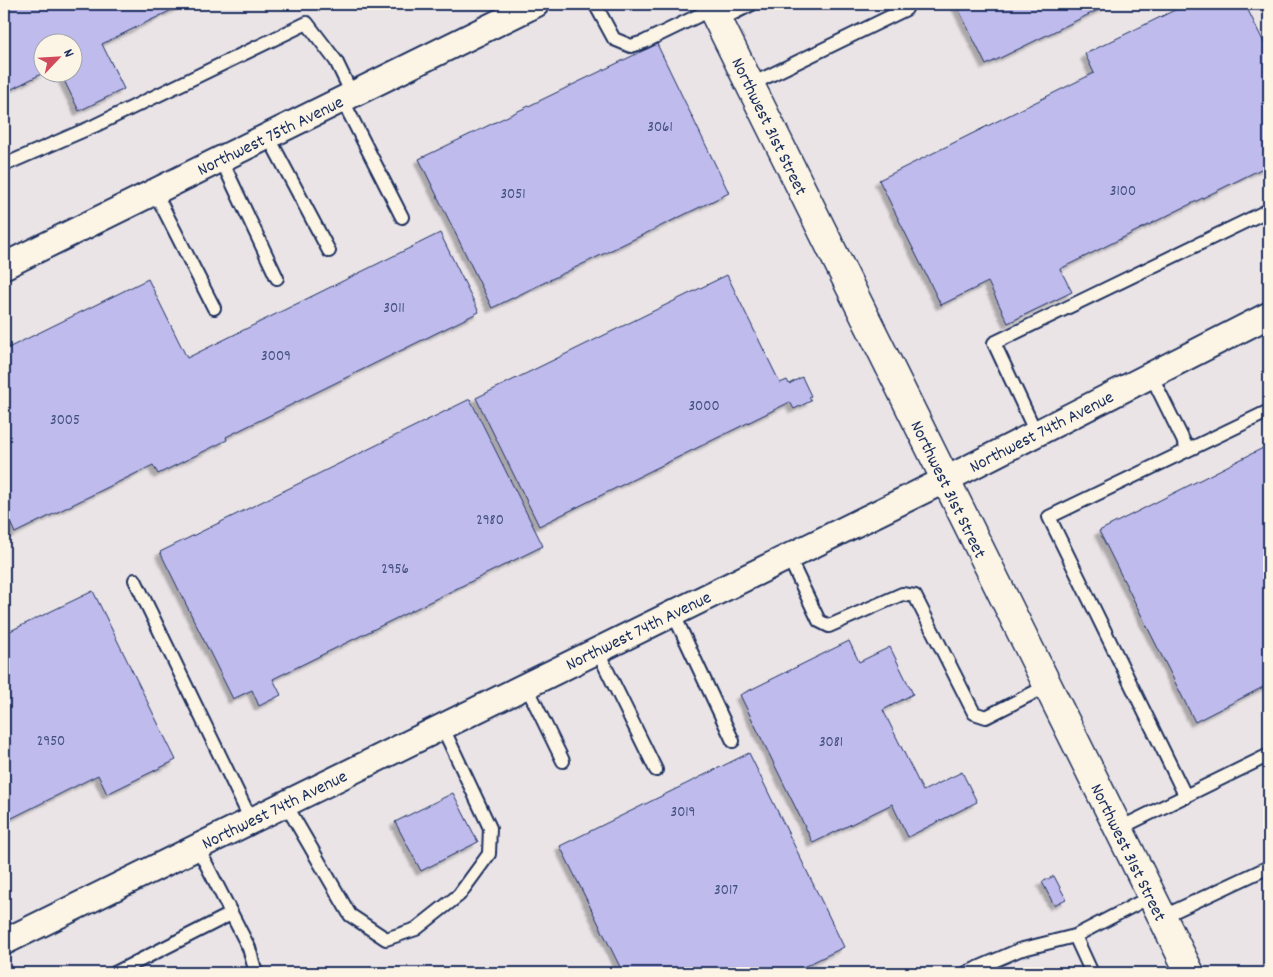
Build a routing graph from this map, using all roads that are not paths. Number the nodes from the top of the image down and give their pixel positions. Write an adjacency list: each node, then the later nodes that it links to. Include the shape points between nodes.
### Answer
1 (595, 4): 5 (lane, via 614,39 631,46)
2 (752, 4): 5 (lane)
3 (526, 6): 7 (street, Northwest 75th Avenue)
4 (906, 9): 6 (lane)
5 (714, 11): 6 (street, Northwest 31st Street)
6 (750, 85): 23 (street, Northwest 31st Street)
7 (347, 97): 8 (street, Northwest 75th Avenue); 10 (lane, via 336,61 308,23 94,126); 13 (lane)
8 (268, 136): 9 (street, Northwest 75th Avenue); 14 (lane)
9 (221, 159): 11 (street, Northwest 75th Avenue); 16 (lane)
10 (4, 165)
11 (155, 192): 15 (street, Northwest 75th Avenue); 17 (lane)
12 (1269, 210): 21 (lane, via 994,343)
13 (402, 217)
14 (329, 251)
15 (4, 266)
16 (277, 278)
17 (214, 308)
18 (1269, 315): 19 (street, Northwest 74th Avenue)
19 (1151, 375): 21 (street, Northwest 74th Avenue); 22 (lane)
20 (1269, 411): 22 (lane)
21 (1036, 433): 23 (street, Northwest 74th Avenue)
22 (1188, 450): 35 (lane, via 1049,517)
23 (945, 480): 24 (street, Northwest 74th Avenue); 29 (street, Northwest 31st Street)
24 (788, 556): 26 (street, Northwest 74th Avenue); 29 (lane, via 819,621 829,626 902,594 915,596 974,713 986,717)
25 (135, 580): 37 (lane)
26 (673, 613): 27 (street, Northwest 74th Avenue); 31 (lane)
27 (597, 650): 28 (street, Northwest 74th Avenue); 34 (lane)
28 (526, 685): 30 (street, Northwest 74th Avenue); 33 (lane)
29 (1047, 686): 38 (street, Northwest 31st Street)
30 (442, 726): 36 (street, Northwest 74th Avenue); 36 (lane, via 490,828 489,854 459,895 416,929 386,938 350,915)
31 (733, 741)
32 (1269, 755): 35 (lane)
33 (563, 761)
34 (656, 770)
35 (1186, 797): 38 (lane)
36 (284, 803): 37 (street, Northwest 74th Avenue)
37 (251, 820): 39 (street, Northwest 74th Avenue)
38 (1118, 829): 41 (street, Northwest 31st Street)
39 (197, 846): 42 (lane); 44 (street, Northwest 74th Avenue)
40 (1269, 867): 41 (lane)
41 (1157, 907): 43 (lane); 49 (street, Northwest 31st Street)
42 (232, 914): 45 (lane); 46 (lane, via 249,948)
43 (1076, 936): 47 (lane, via 1019,950); 48 (lane)
44 (4, 942)
45 (115, 973)
46 (256, 973)
47 (966, 973)
48 (1092, 973)
49 (1190, 973)

